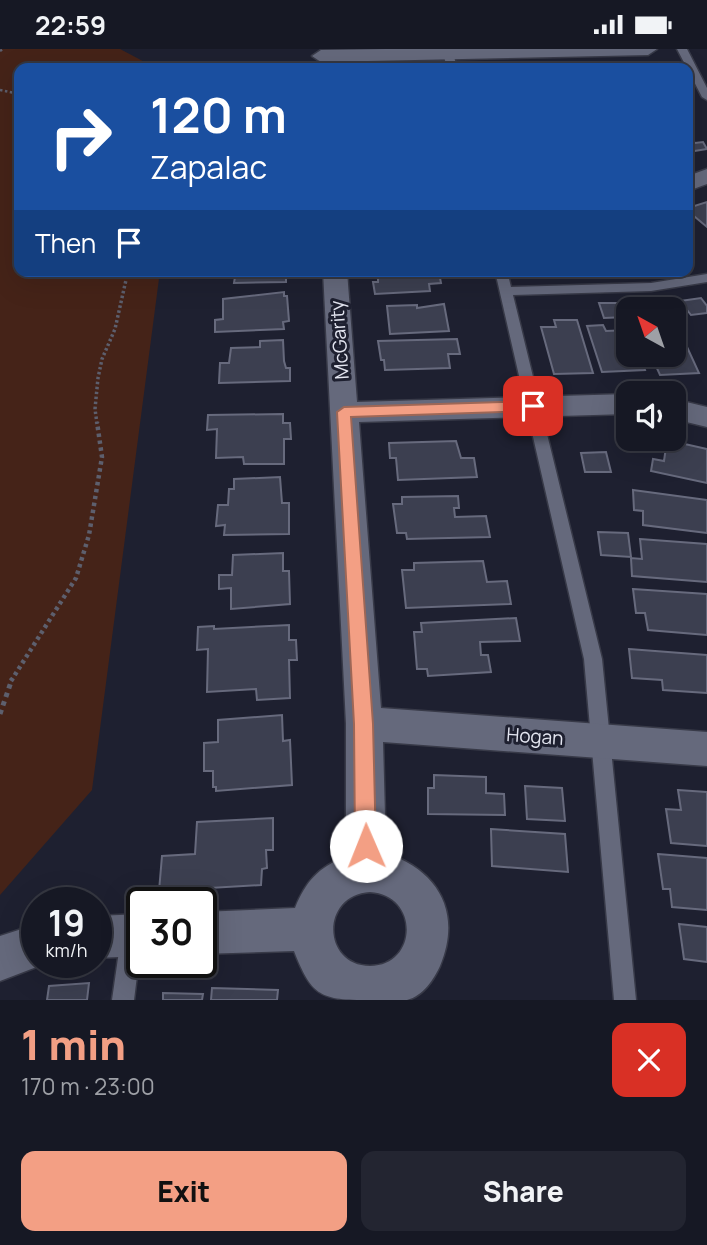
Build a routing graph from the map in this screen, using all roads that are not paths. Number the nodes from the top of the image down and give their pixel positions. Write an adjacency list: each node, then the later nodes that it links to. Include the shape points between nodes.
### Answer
1 (648, 49): 4 (street)
2 (449, 57): 3 (street); 4 (street)
3 (321, 58)
4 (569, 59)
5 (693, 70): 6 (lane)
6 (707, 97)
7 (335, 277): 13 (street, McGarity)
8 (502, 277): 10 (lane)
9 (707, 278): 10 (lane, via 651,287)
10 (505, 291): 12 (lane)
11 (616, 404): 12 (street)
12 (533, 406): 13 (street); 17 (lane, via 593,659)
13 (344, 412): 16 (street, McGarity)
14 (686, 412): 15 (street)
15 (707, 417)
16 (363, 724): 17 (street, Hogan); 19 (street, McGarity)
17 (600, 741): 18 (street, Hogan); 27 (lane)
18 (707, 749)
19 (366, 870): 20 (street, via 335,882 323,895); 25 (street, via 384,871 414,891 428,926 419,963 406,977)
20 (313, 929): 21 (street); 25 (street, via 320,956 336,978)
21 (217, 932)
22 (124, 936): 26 (lane)
23 (21, 949): 24 (street)
24 (0, 958)
25 (371, 995)
26 (123, 1000)
27 (625, 1000)

